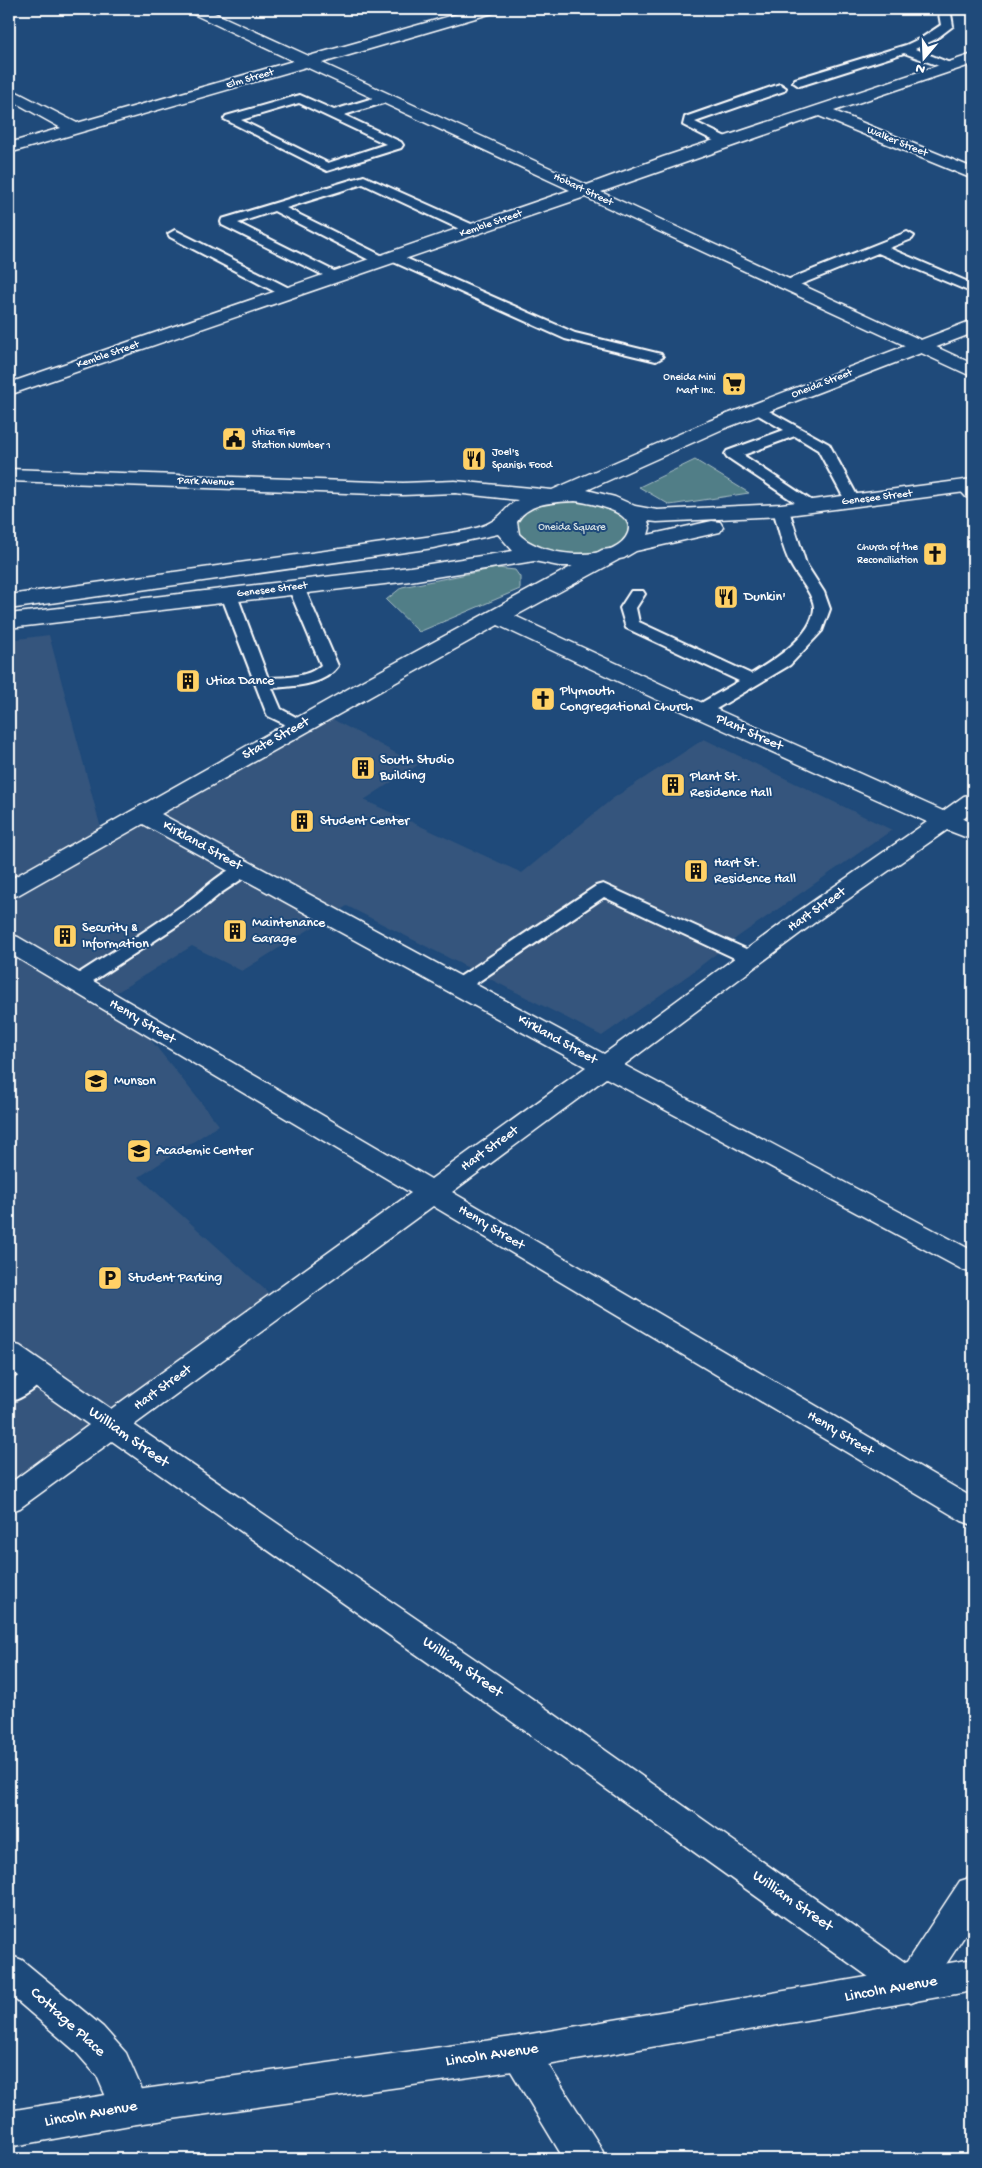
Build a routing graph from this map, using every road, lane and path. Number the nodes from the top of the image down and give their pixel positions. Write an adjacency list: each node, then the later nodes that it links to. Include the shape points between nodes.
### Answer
1 (194, 9): 6 (street, Hobart Street)
2 (491, 9): 6 (street, Elm Street)
3 (941, 9): 4 (lane, via 947,26 916,46)
4 (904, 49): 7 (lane); 8 (lane)
5 (973, 59): 7 (street, Kemble Street)
6 (308, 62): 11 (street, Hobart Street); 14 (street, Elm Street)
7 (951, 67): 12 (street, Kemble Street)
8 (800, 82)
9 (780, 88): 15 (lane, via 688,120 688,125)
10 (9, 93): 14 (street)
11 (386, 98): 13 (lane); 18 (street, Hobart Street)
12 (820, 111): 15 (street, Kemble Street); 17 (street, Walker Street)
13 (333, 114): 13 (lane, via 300,99 230,119 328,167 396,146)
14 (76, 129): 16 (street, Elm Street)
15 (726, 142): 18 (street, Kemble Street)
16 (9, 148)
17 (973, 174)
18 (586, 192): 20 (street, Kemble Street); 26 (street, Hobart Street)
19 (275, 207): 20 (lane, via 364,180); 24 (lane); 25 (lane, via 227,222)
20 (473, 230): 24 (street, Kemble Street)
21 (175, 234): 28 (lane)
22 (907, 236): 23 (lane)
23 (878, 248): 26 (lane); 27 (lane)
24 (388, 259): 25 (street, Kemble Street); 31 (lane, via 570,336)
25 (335, 277): 28 (street, Kemble Street)
26 (787, 285): 30 (street, Hobart Street)
27 (973, 289)
28 (288, 293): 33 (street, Kemble Street)
29 (973, 326): 30 (street, Oneida Street)
30 (920, 346): 32 (street, Hobart Street); 34 (street, Oneida Street)
31 (656, 356)
32 (973, 371)
33 (9, 389)
34 (758, 409): 35 (lane); 36 (street, Oneida Street)
35 (795, 431): 41 (lane, via 824,447); 42 (lane, via 732,454)
36 (672, 444): 40 (street, Oneida Street); 43 (street, Oneida Street, via 629,476 615,492)
37 (9, 475): 39 (street, Park Avenue)
38 (971, 488): 41 (street, Genesee Street)
39 (403, 489): 40 (street, Park Avenue, via 456,487); 45 (street, Park Avenue, via 470,503)
40 (552, 497): 43 (street, Park Avenue, via 593,497); 45 (street, Genesee Street, via 525,504)
41 (852, 501): 42 (street, Genesee Street)
42 (810, 506): 44 (street, Genesee Street)
43 (626, 509): 44 (street, Genesee Street, via 657,516); 46 (street, via 639,529 636,539)
44 (781, 510): 46 (street, Genesee Street); 55 (lane, via 798,564 816,592 822,609 814,630 784,661)
45 (508, 519): 47 (street, via 506,531 510,540); 52 (street, Genesee Street, via 484,532 433,542)
46 (618, 551): 47 (street, via 589,559); 49 (street, State Street)
47 (539, 556): 48 (street, Genesee Street); 49 (street, via 555,567 555,578)
48 (296, 587): 51 (street, Genesee Street); 56 (lane, via 330,666 323,674 310,678)
49 (545, 592): 53 (street, State Street)
50 (637, 594): 55 (lane, via 628,608 632,625)
51 (229, 595): 54 (street, Genesee Street); 56 (lane)
52 (9, 602)
53 (499, 617): 57 (street, Plant Street); 58 (street, State Street)
54 (9, 622)
55 (751, 680): 57 (lane)
56 (262, 684): 58 (lane, via 274,712)
57 (700, 710): 61 (street, Plant Street)
58 (299, 726): 60 (street, State Street)
59 (973, 801): 61 (street, Hart Street)
60 (143, 814): 63 (street, Kirkland Street); 64 (street, State Street)
61 (946, 820): 62 (street, Plant Street); 66 (street, Hart Street)
62 (973, 833)
63 (245, 870): 67 (lane); 68 (street, Kirkland Street)
64 (9, 890)
65 (9, 942): 67 (street, Henry Street)
66 (750, 958): 68 (lane, via 603,890); 69 (street, Hart Street)
67 (78, 983): 70 (street, Henry Street)
68 (459, 986): 69 (street, Kirkland Street)
69 (605, 1066): 70 (street, Hart Street); 71 (street, Kirkland Street)
70 (431, 1192): 75 (street, Hart Street); 77 (street, Henry Street)
71 (973, 1263)
72 (9, 1354): 73 (street, William Street)
73 (37, 1374): 74 (lane); 75 (street, William Street)
74 (9, 1394)
75 (111, 1426): 76 (street, Hart Street); 81 (street, William Street, via 505,1698)
76 (9, 1500)
77 (973, 1513)
78 (973, 1892): 81 (street)
79 (9, 1971): 83 (street, Cottage Place, via 89,2039 112,2065)
80 (973, 1975): 81 (street, Lincoln Avenue)
81 (911, 1986): 82 (street, Lincoln Avenue)
82 (519, 2053): 83 (street, Lincoln Avenue); 85 (street)
83 (130, 2108): 84 (street, Lincoln Avenue)
84 (9, 2129)
85 (586, 2159)

